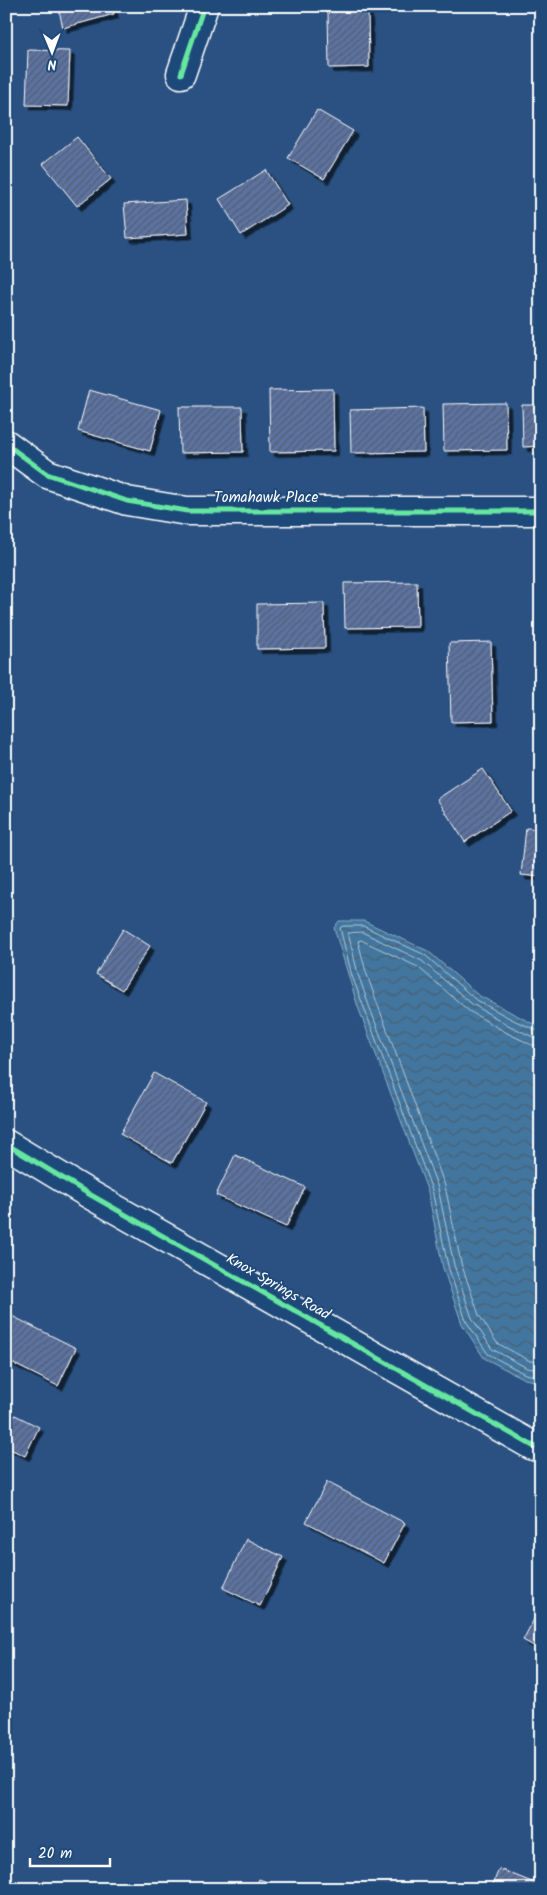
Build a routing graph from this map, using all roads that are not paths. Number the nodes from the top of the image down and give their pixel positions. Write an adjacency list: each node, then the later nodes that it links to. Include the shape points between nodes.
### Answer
1 (204, 6): 2 (street)
2 (180, 74)
3 (6, 444): 4 (street, Tomahawk Place, via 47,474 127,501 187,511)
4 (541, 511)
5 (6, 1144): 6 (street, Knox Springs Road, via 106,1204)
6 (541, 1448)

